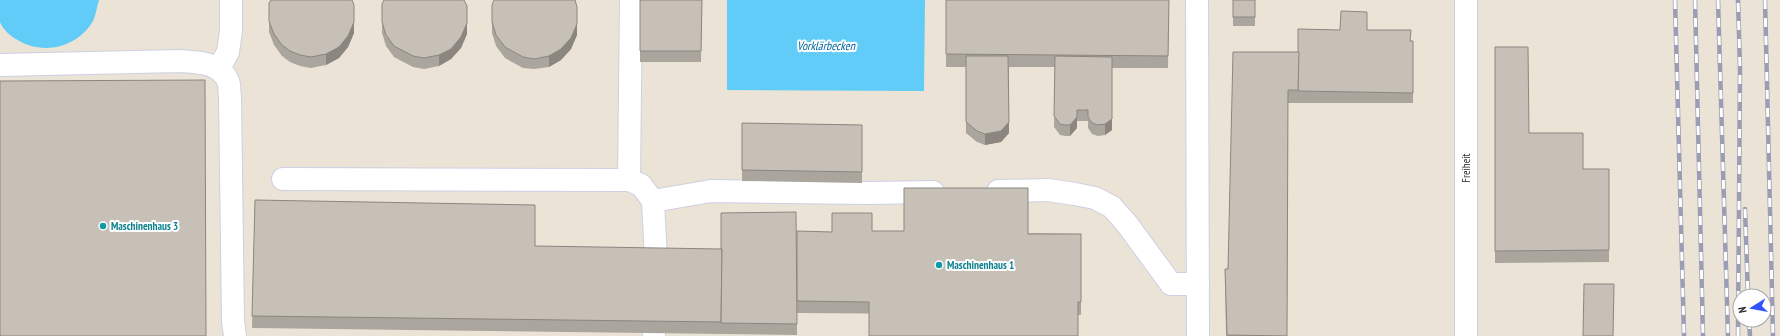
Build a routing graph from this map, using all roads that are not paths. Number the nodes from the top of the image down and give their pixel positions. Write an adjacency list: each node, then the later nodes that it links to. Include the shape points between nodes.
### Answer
1 (231, 0): 6 (street, via 228,52)
2 (631, 0): 8 (street)
3 (1197, 0): 12 (street)
4 (1466, 0): 16 (street, Freiheit)
5 (0, 65): 6 (street, via 180,61 202,62)
6 (218, 68): 13 (street, via 228,81 230,97)
7 (283, 179): 8 (street)
8 (630, 180): 11 (street, via 641,186)
9 (977, 191): 12 (street, via 1048,190 1095,198 1112,207 1171,284)
10 (954, 192): 11 (street, via 711,191)
11 (653, 201): 14 (street, via 656,260)
12 (1198, 284): 15 (street)
13 (235, 336)
14 (654, 336)
15 (1198, 336)
16 (1466, 336)

